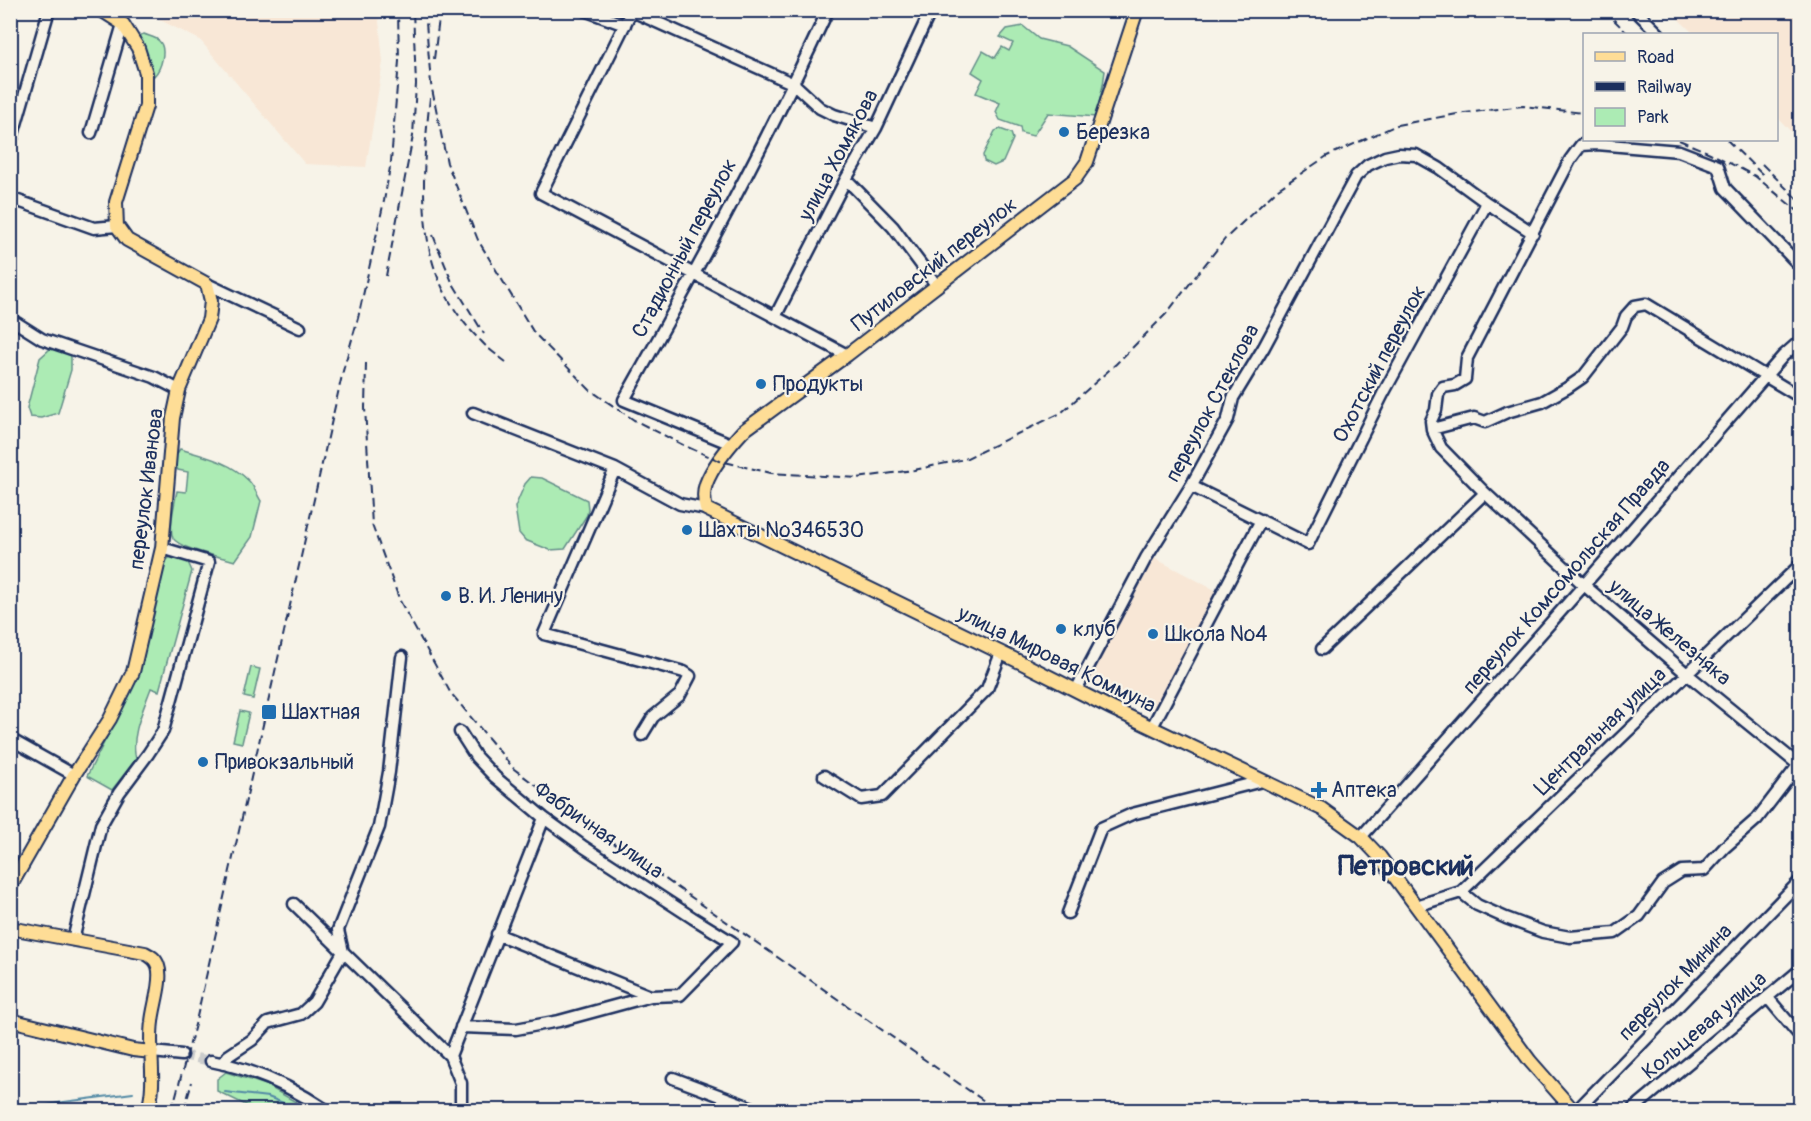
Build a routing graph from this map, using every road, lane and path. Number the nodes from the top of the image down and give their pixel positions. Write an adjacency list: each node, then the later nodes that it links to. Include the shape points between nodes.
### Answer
1 (49, 10): 15 (street)
2 (101, 10): 9 (main road)
3 (584, 10): 10 (street)
4 (828, 10): 12 (street, Стадионный переулок)
5 (931, 10): 13 (street, улица Хомякова)
6 (1137, 10): 24 (main road, Путиловский переулок, via 1087,162 1076,179)
7 (1635, 10): 11 (street)
8 (632, 11): 10 (street); 12 (street)
9 (123, 24): 14 (street); 19 (main road, via 138,48 146,73 146,106 116,202)
10 (625, 25): 22 (street, via 541,193)
11 (1658, 33)
12 (794, 84): 13 (street, via 834,116); 22 (street, Стадионный переулок)
13 (876, 128): 16 (street, улица Хомякова)
14 (91, 133)
15 (10, 145)
16 (846, 179): 24 (street, via 894,227); 25 (street, улица Хомякова)
17 (10, 198): 19 (street, via 94,228)
18 (1487, 203): 20 (street); 37 (street, переулок Стеклова, via 1416,155 1385,157 1356,176 1233,398 1228,419); 40 (street, Охотский переулок, via 1383,394 1308,544)
19 (117, 226): 23 (main road, via 127,240)
20 (1533, 233): 21 (street, via 1581,145 1679,151 1718,166 1725,188); 34 (street, via 1467,358 1465,379 1443,387 1438,394)
21 (1800, 266)
22 (695, 273): 25 (street); 35 (street, Стадионный переулок, via 624,400)
23 (207, 284): 27 (street); 31 (main road, переулок Иванова, via 211,301 209,319)
24 (937, 286): 29 (main road, Путиловский переулок)
25 (776, 317): 29 (street)
26 (12, 320): 31 (street, via 42,339 154,377)
27 (300, 328)
28 (1800, 341): 30 (street, переулок Комсомольская Правда)
29 (847, 355): 35 (main road, Путиловский переулок, via 743,431)
30 (1767, 376): 32 (street); 34 (street, via 1646,304 1635,306 1583,376 1567,388 1542,402 1485,422 1474,418); 43 (street, переулок Комсомольская Правда)
31 (179, 390): 41 (main road, переулок Иванова, via 170,434)
32 (1800, 397)
33 (473, 413): 36 (street, улица Мировая Коммуна)
34 (1432, 429): 38 (street, улица Железняка, via 1441,448)
35 (731, 444): 39 (main road, Путиловский переулок, via 705,485)
36 (615, 469): 39 (street, улица Мировая Коммуна, via 680,504); 51 (street, via 544,634 690,676 680,695 653,717)
37 (1191, 486): 40 (street); 48 (street, переулок Стеклова, via 1146,558)
38 (1485, 494): 43 (street, улица Железняка); 44 (street)
39 (706, 509): 45 (main road, улица Мировая Коммуна)
40 (1262, 520): 49 (street)
41 (162, 548): 54 (main road, переулок Иванова, via 133,672 110,719); 67 (street, via 209,562 163,731 101,825)
42 (1800, 565): 47 (street, Центральная улица)
43 (1584, 585): 47 (street, улица Железняка); 58 (street, переулок Комсомольская Правда)
44 (1322, 649)
45 (1001, 653): 48 (main road, улица Мировая Коммуна); 55 (street, via 987,689 882,796 861,799)
46 (402, 657): 68 (street, via 379,827 338,930)
47 (1687, 674): 53 (street, улица Железняка); 61 (street, Центральная улица)
48 (1076, 690): 49 (main road, улица Мировая Коммуна)
49 (1152, 727): 56 (main road, улица Мировая Коммуна)
50 (460, 732): 57 (street, Фабричная улица, via 476,758)
51 (642, 735)
52 (10, 739): 54 (street)
53 (1800, 764): 61 (street, via 1757,819 1704,870 1682,871 1663,883 1639,916 1615,933 1570,937 1543,932 1477,904)
54 (74, 775): 60 (main road, переулок Иванова)
55 (824, 776)
56 (1262, 781): 58 (main road, улица Мировая Коммуна, via 1322,809); 64 (street, via 1132,814 1101,828)
57 (544, 818): 66 (street); 70 (street, Фабричная улица, via 732,942 680,994)
58 (1360, 837): 63 (main road, улица Мировая Коммуна)
59 (1800, 881): 85 (street, переулок Минина)
60 (10, 887)
61 (1461, 892): 63 (street, Центральная улица)
62 (294, 904): 68 (street)
63 (1416, 906): 85 (main road, улица Мировая Коммуна, via 1530,1061)
64 (1068, 913)
65 (10, 928): 67 (main road)
66 (497, 934): 70 (street); 73 (street)
67 (73, 940): 75 (main road, via 154,958 159,975 151,1024)
68 (343, 952): 77 (street); 79 (street, via 314,1002 301,1014 268,1023)
69 (1800, 970): 71 (street, Кольцевая улица)
70 (651, 996): 73 (street, via 516,1029)
71 (1768, 998): 74 (street); 86 (street, Кольцевая улица)
72 (10, 1020): 75 (main road)
73 (461, 1027): 77 (street)
74 (1800, 1036)
75 (152, 1052): 76 (street); 81 (main road)
76 (182, 1055)
77 (450, 1056): 83 (street, via 461,1083)
78 (211, 1061): 79 (street)
79 (223, 1064): 82 (street, via 263,1076)
80 (673, 1078): 84 (street)
81 (148, 1110)
82 (326, 1110)
83 (461, 1110)
84 (758, 1110)
85 (1575, 1110)
86 (1632, 1110)

